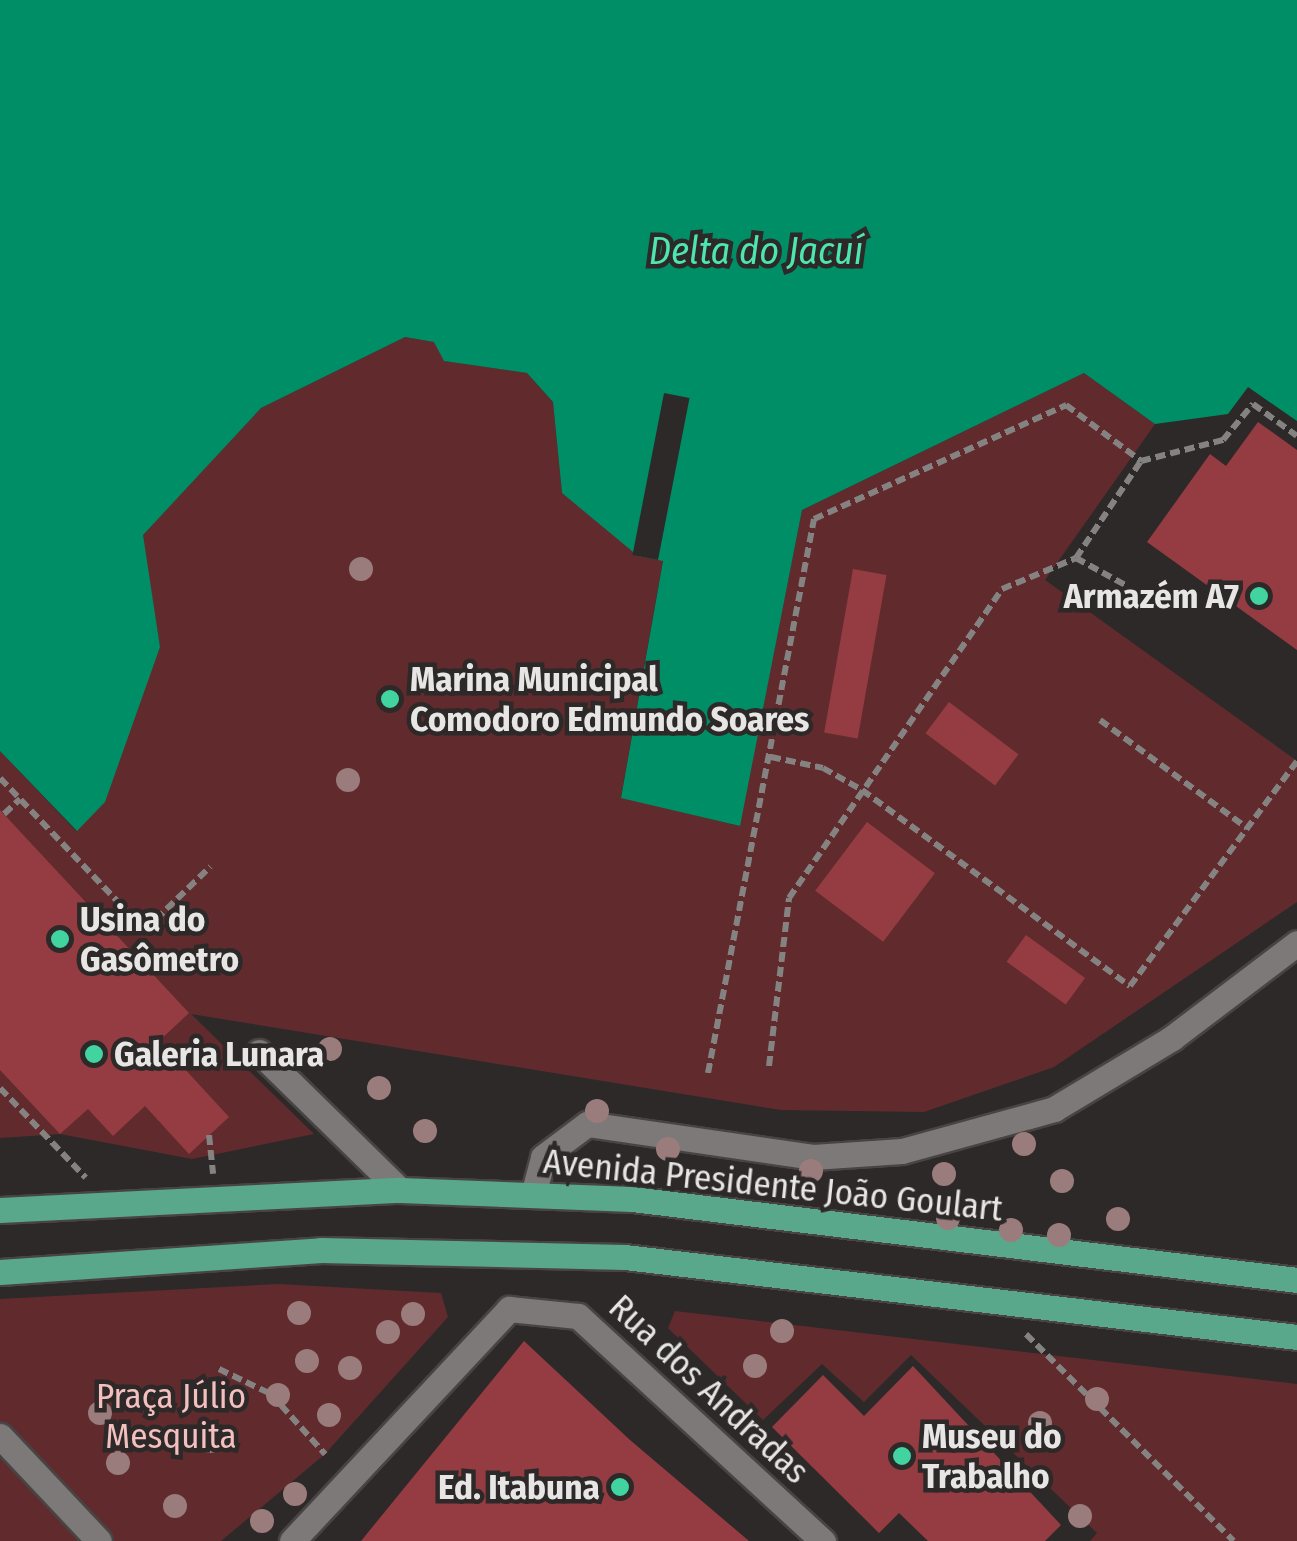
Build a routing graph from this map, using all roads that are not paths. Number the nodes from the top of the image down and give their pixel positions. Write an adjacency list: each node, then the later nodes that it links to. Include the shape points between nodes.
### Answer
1 (1297, 943): 4 (street, via 1172,1038 1054,1109 902,1151 813,1157 588,1124 543,1157)
2 (259, 1052): 3 (street)
3 (400, 1190): 4 (main road, Avenida Presidente João Goulart); 5 (main road, Avenida Presidente João Goulart)
4 (533, 1195): 7 (main road, Avenida Presidente João Goulart, via 632,1198)
5 (0, 1210)
6 (0, 1272): 8 (main road, via 321,1250 625,1257 1000,1308)
7 (1297, 1280)
8 (1297, 1337)
9 (0, 1436): 10 (street)
10 (99, 1541)
11 (292, 1541): 12 (street, Rua dos Andradas, via 509,1309 578,1316)
12 (823, 1541)

